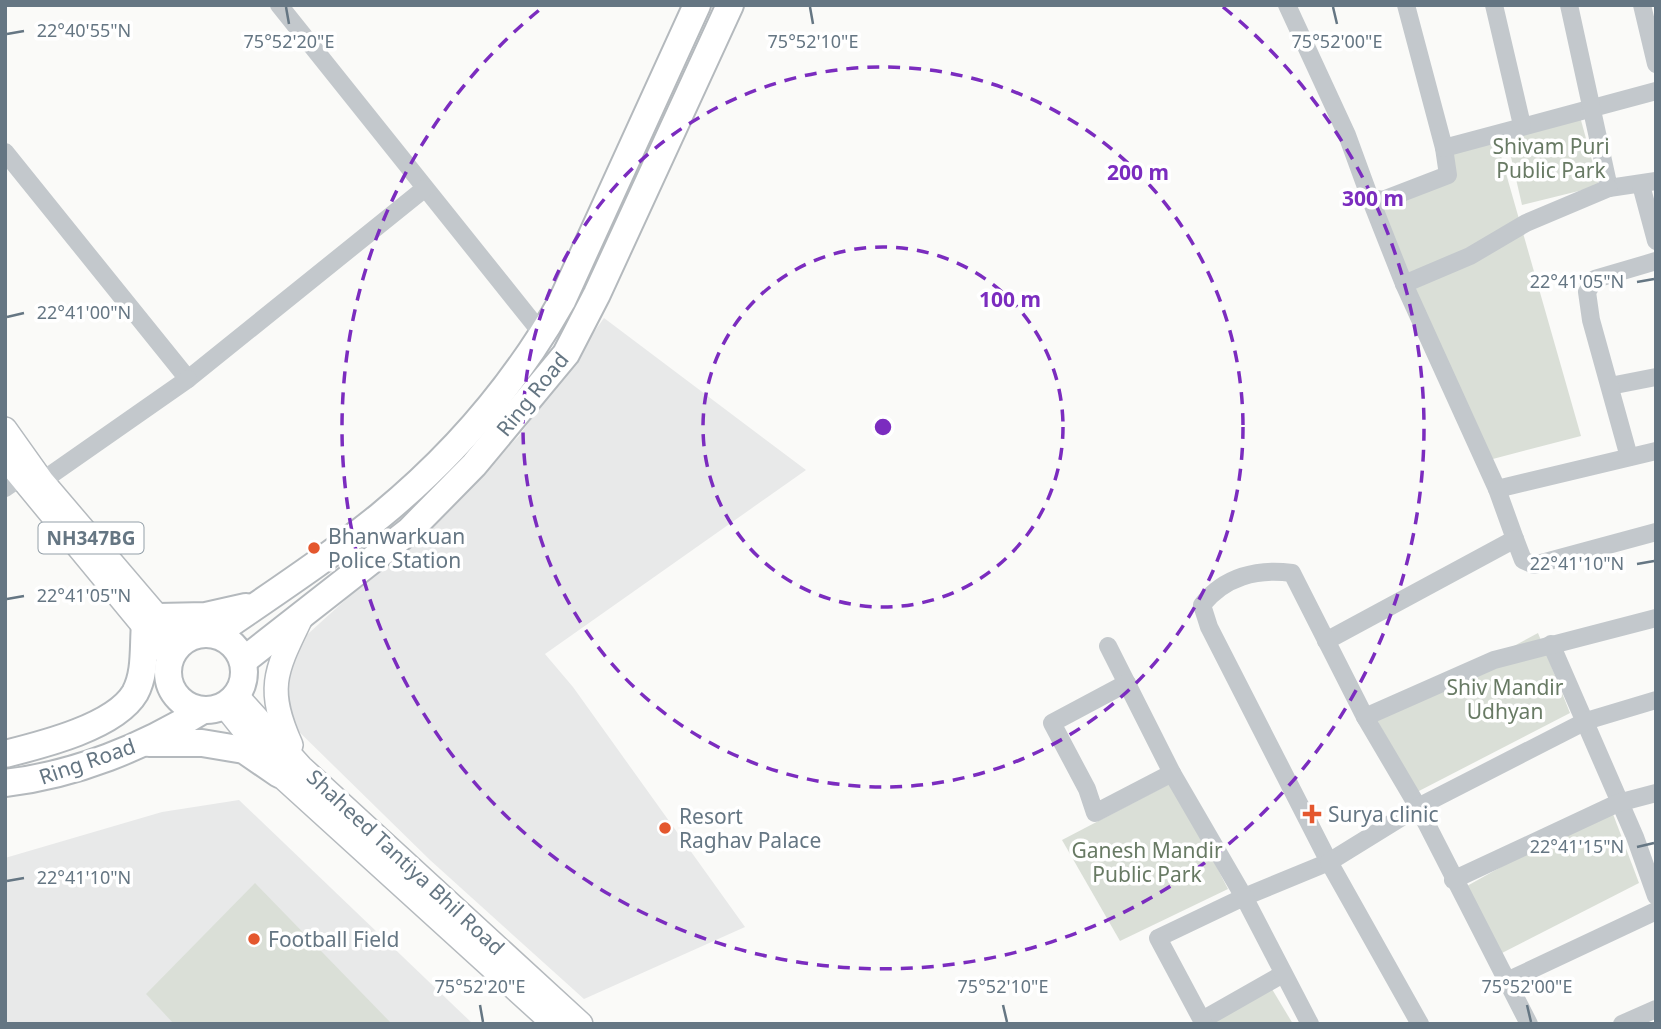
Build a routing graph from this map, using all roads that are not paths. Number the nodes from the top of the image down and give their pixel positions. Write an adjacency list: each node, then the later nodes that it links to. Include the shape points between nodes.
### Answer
1 (279, 5): 17 (street)
2 (697, 5): 22 (highway, Ring Road)
3 (730, 5): 35 (highway, Ring Road, via 566,354 474,465 409,531)
4 (1287, 5): 18 (street, via 1347,135)
5 (1406, 5): 13 (street)
6 (1494, 5): 12 (street)
7 (1569, 5): 11 (street)
8 (1642, 5): 9 (street)
9 (1656, 64)
10 (1656, 91): 11 (street)
11 (1592, 107): 12 (street); 16 (street)
12 (1521, 125): 13 (street)
13 (1444, 148): 18 (street, via 1448,175 1383,200)
14 (5, 152): 24 (street)
15 (1648, 183): 16 (street); 19 (street)
16 (1609, 188): 21 (street, via 1525,223 1470,256)
17 (424, 189): 22 (street); 24 (street)
18 (1370, 198): 21 (street)
19 (1656, 242)
20 (1655, 268): 25 (street, via 1595,279 1588,286 1591,320)
21 (1404, 284): 31 (street)
22 (543, 335): 34 (highway, Ring Road, via 465,436 380,515)
23 (1656, 377): 25 (street)
24 (188, 379): 30 (street)
25 (1610, 386): 28 (street)
26 (5, 429): 30 (main road, NH347BG)
27 (1656, 451): 28 (street)
28 (1629, 457): 31 (street)
29 (5, 458): 30 (main road, NH347BG)
30 (23, 482): 37 (main road, NH347BG, via 58,526)
31 (1497, 489): 33 (street)
32 (1656, 532): 33 (street, via 1534,565 1523,560)
33 (1515, 539): 39 (street)
34 (261, 602): 37 (highway, via 206,616); 38 (highway, Ring Road)
35 (302, 616): 43 (highway, Ring Road); 51 (main road, via 275,686)
36 (1656, 618): 40 (street)
37 (151, 621): 42 (main road, NH347BG); 50 (highway, via 141,677 124,706 66,736)
38 (215, 634): 42 (highway, via 200,634); 43 (highway, via 233,644)
39 (1326, 641): 47 (street); 57 (street, via 1292,573 1265,569 1215,588 1202,605)
40 (1550, 644): 47 (street, via 1467,669); 48 (street)
41 (1108, 646): 44 (street)
42 (175, 658): 46 (highway, via 180,700); 50 (highway, Ring Road, via 133,707 97,728 47,750)
43 (243, 661): 46 (highway, via 244,679)
44 (1127, 683): 52 (street); 52 (street, via 1052,723 1095,813)
45 (1656, 700): 48 (street)
46 (221, 703): 49 (highway, Ring Road); 51 (main road, Shaheed Tantiya Bhil Road)
47 (1365, 717): 56 (street)
48 (1586, 721): 55 (street); 56 (street)
49 (139, 743): 51 (highway, via 202,743 244,750); 53 (highway, Ring Road, via 91,764)
50 (5, 756)
51 (290, 770): 62 (main road, Shaheed Tantiya Bhil Road)
52 (1172, 773): 60 (street)
53 (5, 783)
54 (1656, 793): 55 (street)
55 (1618, 803): 58 (street); 59 (street)
56 (1418, 807): 57 (street); 58 (street)
57 (1329, 862): 60 (street); 70 (street)
58 (1453, 880): 64 (street)
59 (1656, 896)
60 (1244, 897): 63 (street); 66 (street, via 1158,938)
61 (1656, 911): 64 (street)
62 (484, 946): 67 (main road); 68 (main road, Shaheed Tantiya Bhil Road)
63 (1283, 974): 66 (street); 69 (street)
64 (1507, 981): 71 (street)
65 (1656, 1009): 72 (street)
66 (1203, 1022)
67 (554, 1024)
68 (581, 1024)
69 (1310, 1024)
70 (1420, 1024)
71 (1529, 1024)
72 (1622, 1024)

